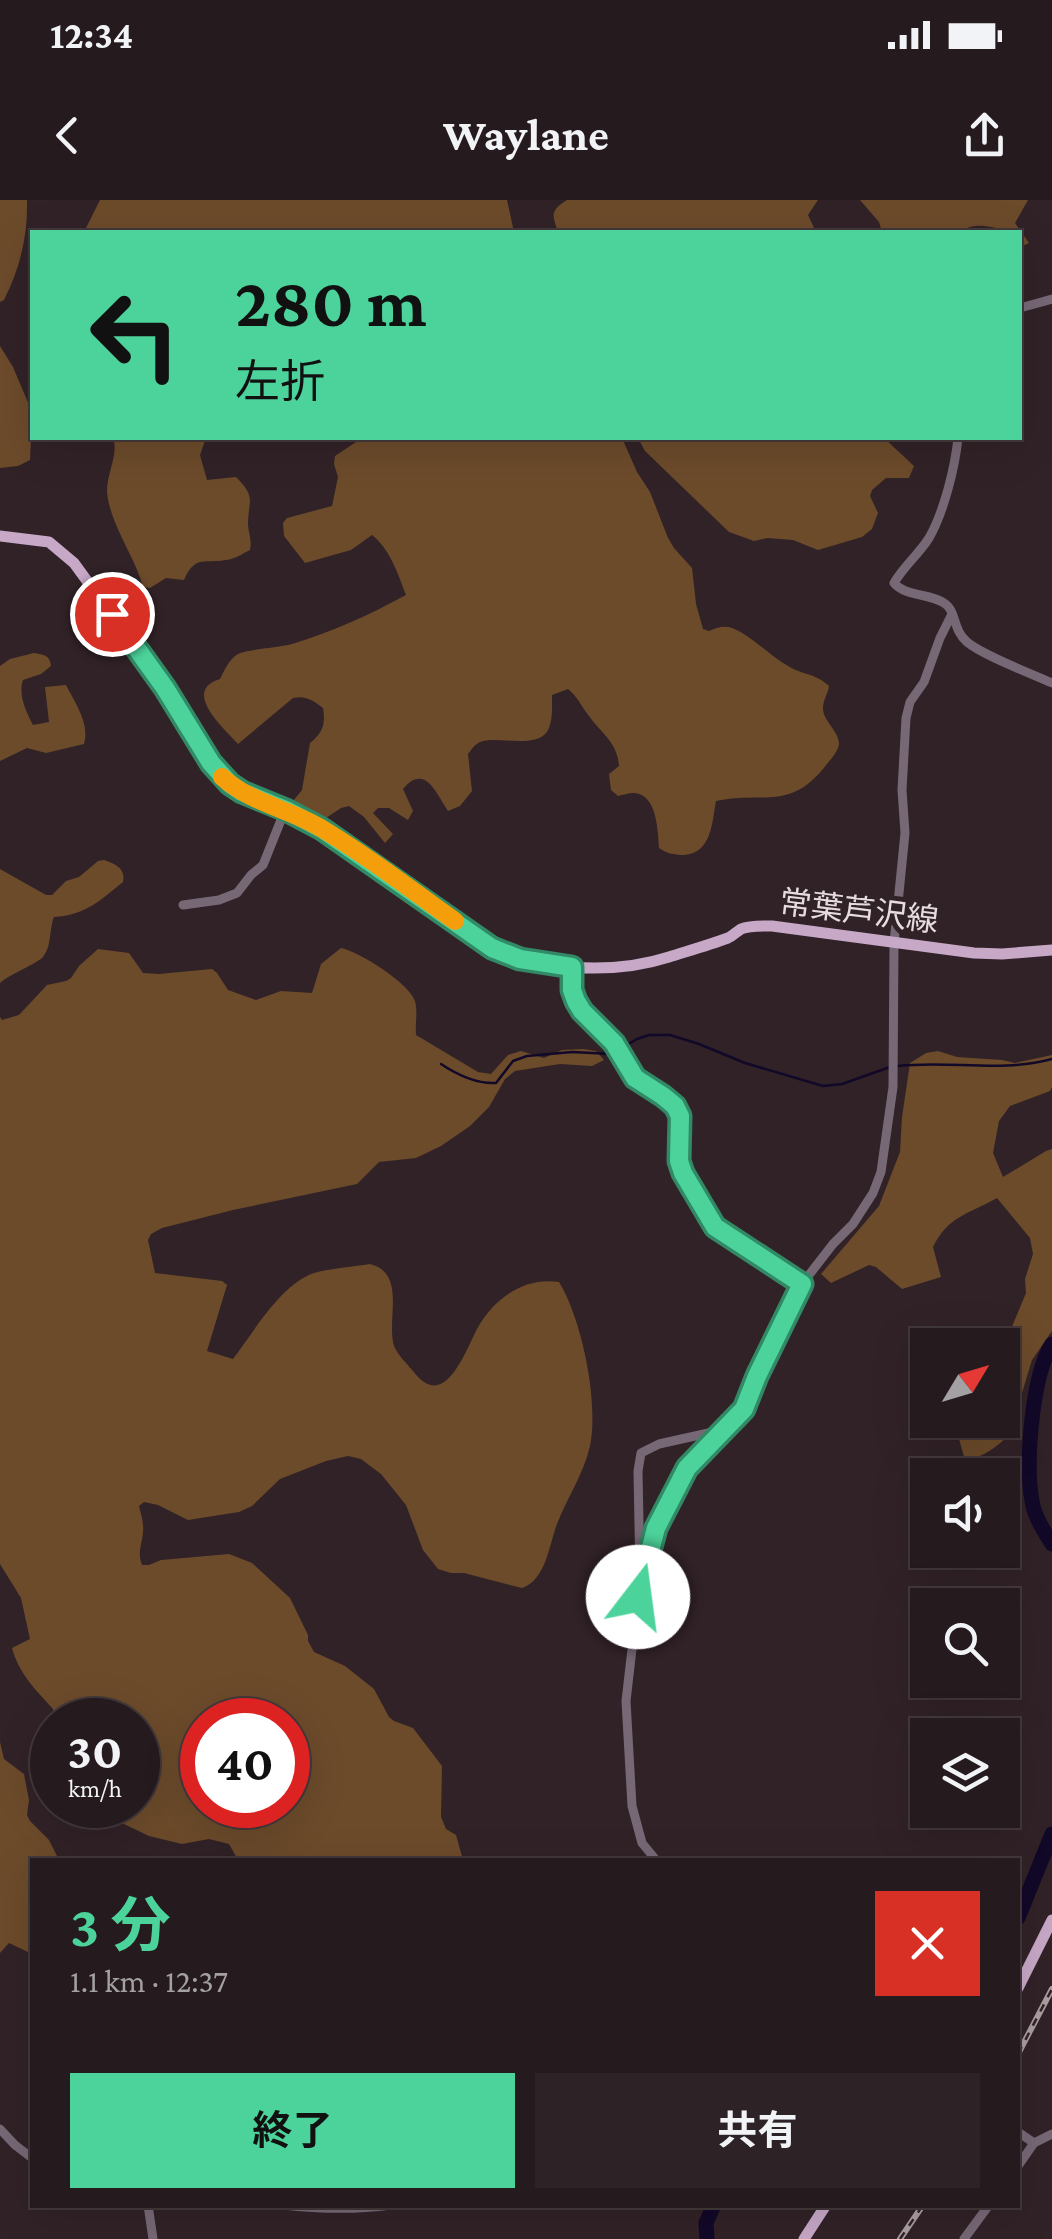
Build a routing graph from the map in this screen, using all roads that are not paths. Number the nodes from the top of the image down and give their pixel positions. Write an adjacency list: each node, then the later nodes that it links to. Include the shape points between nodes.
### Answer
1 (1052, 299): 2 (street)
2 (1022, 307)
3 (958, 440): 5 (street, via 943,506 928,539 894,582 942,600)
4 (0, 536): 7 (main road, 常葉芦沢線, via 49,542 61,550 220,774 242,792)
5 (952, 614): 6 (street, via 970,645); 9 (street, via 906,718 905,833)
6 (1052, 683)
7 (286, 810): 8 (street, via 263,865 238,893); 11 (main road, 常葉芦沢線, via 492,948)
8 (183, 905)
9 (894, 943): 10 (main road, 常葉芦沢線, via 990,954); 11 (main road, 常葉芦沢線, via 756,926 646,963); 12 (street, via 893,1087 881,1172 853,1224)
10 (1052, 950)
11 (572, 967): 12 (street, via 572,990 582,1011 614,1043 635,1078 675,1106 679,1161 715,1227)
12 (802, 1284): 13 (street, via 744,1409)
13 (722, 1430): 14 (street, via 687,1468 656,1528); 14 (street, via 641,1453)
14 (640, 1589): 15 (street, via 626,1701 632,1806 642,1843)
15 (654, 1858)
16 (1052, 1920): 17 (main road)
17 (1020, 1984)
18 (0, 2129): 22 (street)
19 (1020, 2134): 21 (street)
20 (1052, 2134): 21 (street)
21 (1034, 2144): 23 (street)
22 (30, 2157)
23 (1020, 2163)
24 (148, 2208): 29 (street)
25 (334, 2208): 26 (street)
26 (370, 2208)
27 (824, 2208): 30 (main road)
28 (986, 2208): 31 (street)
29 (153, 2239)
30 (804, 2239)
31 (964, 2239)

